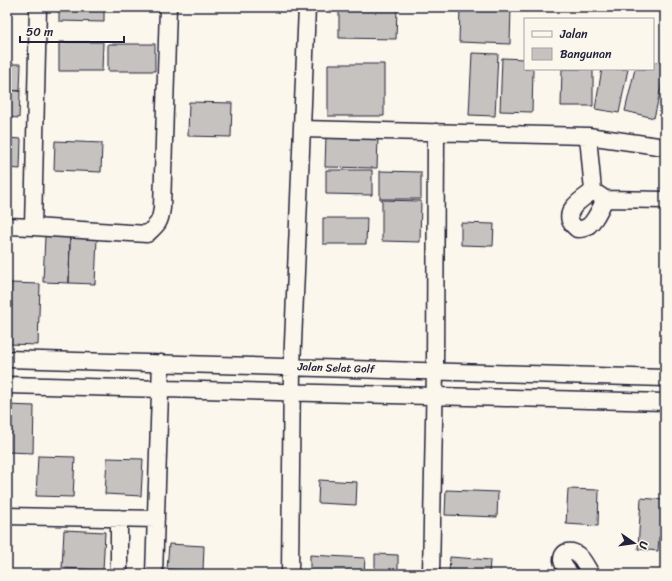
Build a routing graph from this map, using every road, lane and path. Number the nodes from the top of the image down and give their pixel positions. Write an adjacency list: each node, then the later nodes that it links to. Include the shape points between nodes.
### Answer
1 (38, 7): 10 (street)
2 (168, 7): 10 (street, via 161,219 147,234)
3 (307, 7): 4 (street)
4 (302, 129): 5 (street); 13 (street)
5 (436, 132): 6 (street); 14 (street)
6 (588, 136): 7 (street); 8 (street, via 599,195)
7 (665, 147)
8 (665, 200)
9 (7, 226): 10 (street)
10 (34, 227)
11 (7, 358): 12 (street, Jalan Selat Golf)
12 (161, 363): 13 (street, Jalan Selat Golf); 17 (street)
13 (292, 367): 14 (street, Jalan Selat Golf); 18 (street)
14 (435, 371): 15 (street, Jalan Selat Golf); 19 (street)
15 (665, 378)
16 (7, 385): 17 (street)
17 (160, 389): 18 (street); 23 (street)
18 (292, 393): 19 (street); 26 (street)
19 (434, 396): 20 (street); 27 (street)
20 (665, 402)
21 (7, 516): 22 (street)
22 (119, 518): 23 (street); 24 (street)
23 (156, 518): 25 (street)
24 (118, 574)
25 (154, 574)
26 (290, 574)
27 (431, 574)
28 (570, 574): 29 (street, via 562,559 568,551 578,555)
29 (591, 574)

